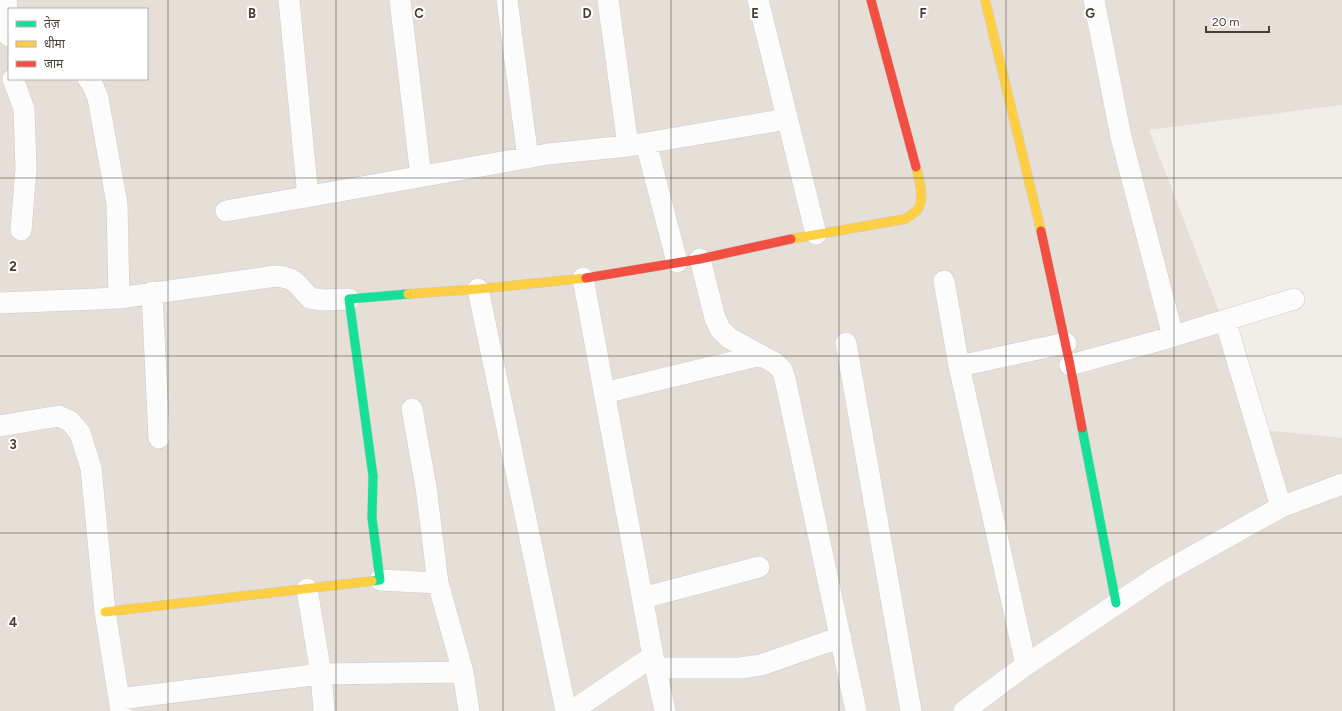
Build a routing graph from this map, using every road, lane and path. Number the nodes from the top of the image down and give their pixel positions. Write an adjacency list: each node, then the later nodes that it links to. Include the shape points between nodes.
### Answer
1 (6, 0): 10 (street)
2 (289, 0): 17 (street)
3 (400, 0): 16 (street)
4 (507, 0): 15 (street)
5 (608, 0): 14 (street)
6 (758, 0): 13 (street)
7 (871, 0): 20 (street, via 920,182 921,200 918,209 905,219)
8 (985, 0): 34 (street)
9 (1094, 0): 32 (street, via 1120,137)
10 (8, 24)
11 (13, 80): 19 (street, via 24,109 26,169)
12 (90, 80): 27 (street, via 98,98 117,204)
13 (787, 119): 14 (street); 20 (street)
14 (637, 145): 15 (street); 22 (street)
15 (528, 158): 16 (street)
16 (421, 177): 17 (street)
17 (308, 197): 18 (street)
18 (226, 211)
19 (22, 230)
20 (816, 234): 21 (street)
21 (700, 259): 22 (street); 35 (street, via 714,318 720,329 729,338)
22 (677, 262): 23 (street)
23 (583, 278): 25 (street); 38 (street)
24 (944, 281): 37 (street)
25 (478, 289): 28 (street); 60 (street)
26 (152, 292): 27 (street); 28 (street, via 276,276 294,280 310,298); 41 (street)
27 (119, 298): 30 (street)
28 (349, 299): 45 (street, via 373,476 372,518)
29 (1294, 299): 31 (street)
30 (0, 302)
31 (1225, 320): 32 (street); 43 (street)
32 (1173, 336): 36 (street)
33 (846, 343): 64 (street)
34 (1066, 343): 36 (street); 37 (street)
35 (761, 355): 38 (street); 51 (street, via 776,363 785,379)
36 (1070, 365): 49 (street)
37 (959, 366): 53 (street)
38 (604, 393): 48 (street)
39 (412, 409): 46 (street, via 426,487)
40 (0, 426): 50 (street, via 59,416 70,421 80,433 91,468)
41 (159, 438)
42 (1342, 484): 43 (street)
43 (1281, 507): 49 (street, via 1161,574)
44 (759, 567): 48 (street)
45 (380, 580): 46 (street); 47 (street)
46 (438, 583): 54 (street)
47 (307, 589): 50 (street); 55 (street)
48 (643, 598): 52 (street)
49 (1116, 603): 53 (street)
50 (105, 612): 56 (street)
51 (841, 637): 52 (street, via 761,665 740,668); 63 (street)
52 (655, 662): 61 (street); 62 (street)
53 (1026, 664): 57 (street)
54 (463, 672): 55 (street); 59 (street)
55 (321, 674): 56 (street); 58 (street)
56 (120, 705)
57 (972, 709)
58 (324, 711)
59 (469, 711)
60 (566, 711)
61 (572, 711)
62 (665, 711)
63 (856, 711)
64 (911, 711)

